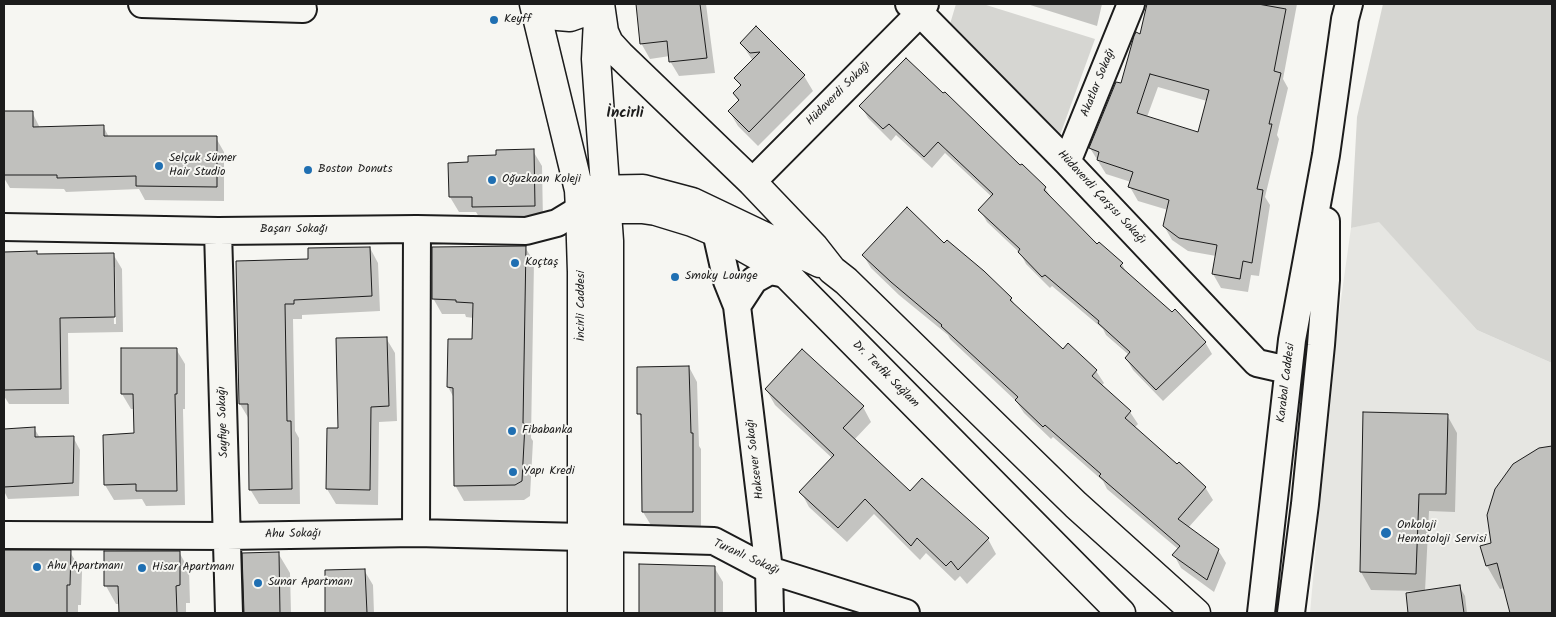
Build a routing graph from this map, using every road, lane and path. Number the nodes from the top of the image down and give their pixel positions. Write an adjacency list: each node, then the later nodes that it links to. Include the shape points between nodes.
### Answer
1 (142, 4): 8 (street)
2 (534, 4): 13 (main road, İncirli Caddesi)
3 (549, 4): 4 (main road, via 558,16 570,17)
4 (600, 4): 11 (main road, via 604,32 620,55); 12 (main road, via 596,59)
5 (1131, 4): 10 (street, Akatlar Sokağı)
6 (1349, 4): 9 (street, Karabal Caddesi)
7 (918, 7): 10 (street, Hüdaverdi Çarşısı Sokağı); 11 (street, Hüdaverdi Sokağı)
8 (303, 9)
9 (1326, 155): 21 (street, Karabal Caddesi); 36 (street, Karabal Caddesi, via 1326,280 1322,345)
10 (1067, 162): 21 (street, Hüdaverdi Çarşısı Sokağı, via 1257,363)
11 (752, 182): 18 (main road, via 814,246)
12 (607, 199): 13 (main road); 17 (main road, Dr. Tevfik Sağlam, via 656,211); 18 (main road, via 642,188 692,202 809,256); 26 (main road)
13 (579, 200): 15 (street, Başarı Sokağı, via 556,223 526,231); 25 (main road, İncirli Caddesi)
14 (4, 227): 16 (street, Başarı Sokağı)
15 (417, 229): 16 (street, Başarı Sokağı); 22 (street)
16 (218, 231): 24 (street, Sayfiye Sokağı)
17 (716, 232): 19 (main road, Dr. Tevfik Sağlam, via 771,262); 20 (street, Haksever Sokağı, via 726,282)
18 (832, 270): 34 (main road, via 1076,505)
19 (786, 274): 20 (street, via 770,271 754,280); 33 (main road, Dr. Tevfik Sağlam)
20 (737, 306): 27 (street, Haksever Sokağı)
21 (1288, 370): 35 (street, Karabal Caddesi)
22 (416, 533): 24 (street, Ahu Sokağı); 25 (street, Ahu Sokağı)
23 (4, 535): 24 (street, Ahu Sokağı)
24 (227, 536): 28 (street, Sayfiye Sokağı)
25 (583, 538): 26 (main road); 29 (main road, İncirli Caddesi)
26 (610, 538): 27 (street, Turanlı Sokağı, via 714,541); 30 (main road)
27 (769, 570): 31 (street, Haksever Sokağı); 32 (street, Turanlı Sokağı)
28 (229, 613)
29 (582, 613)
30 (609, 613)
31 (770, 613)
32 (906, 613)
33 (1122, 613)
34 (1196, 613)
35 (1261, 613)
36 (1291, 613)

